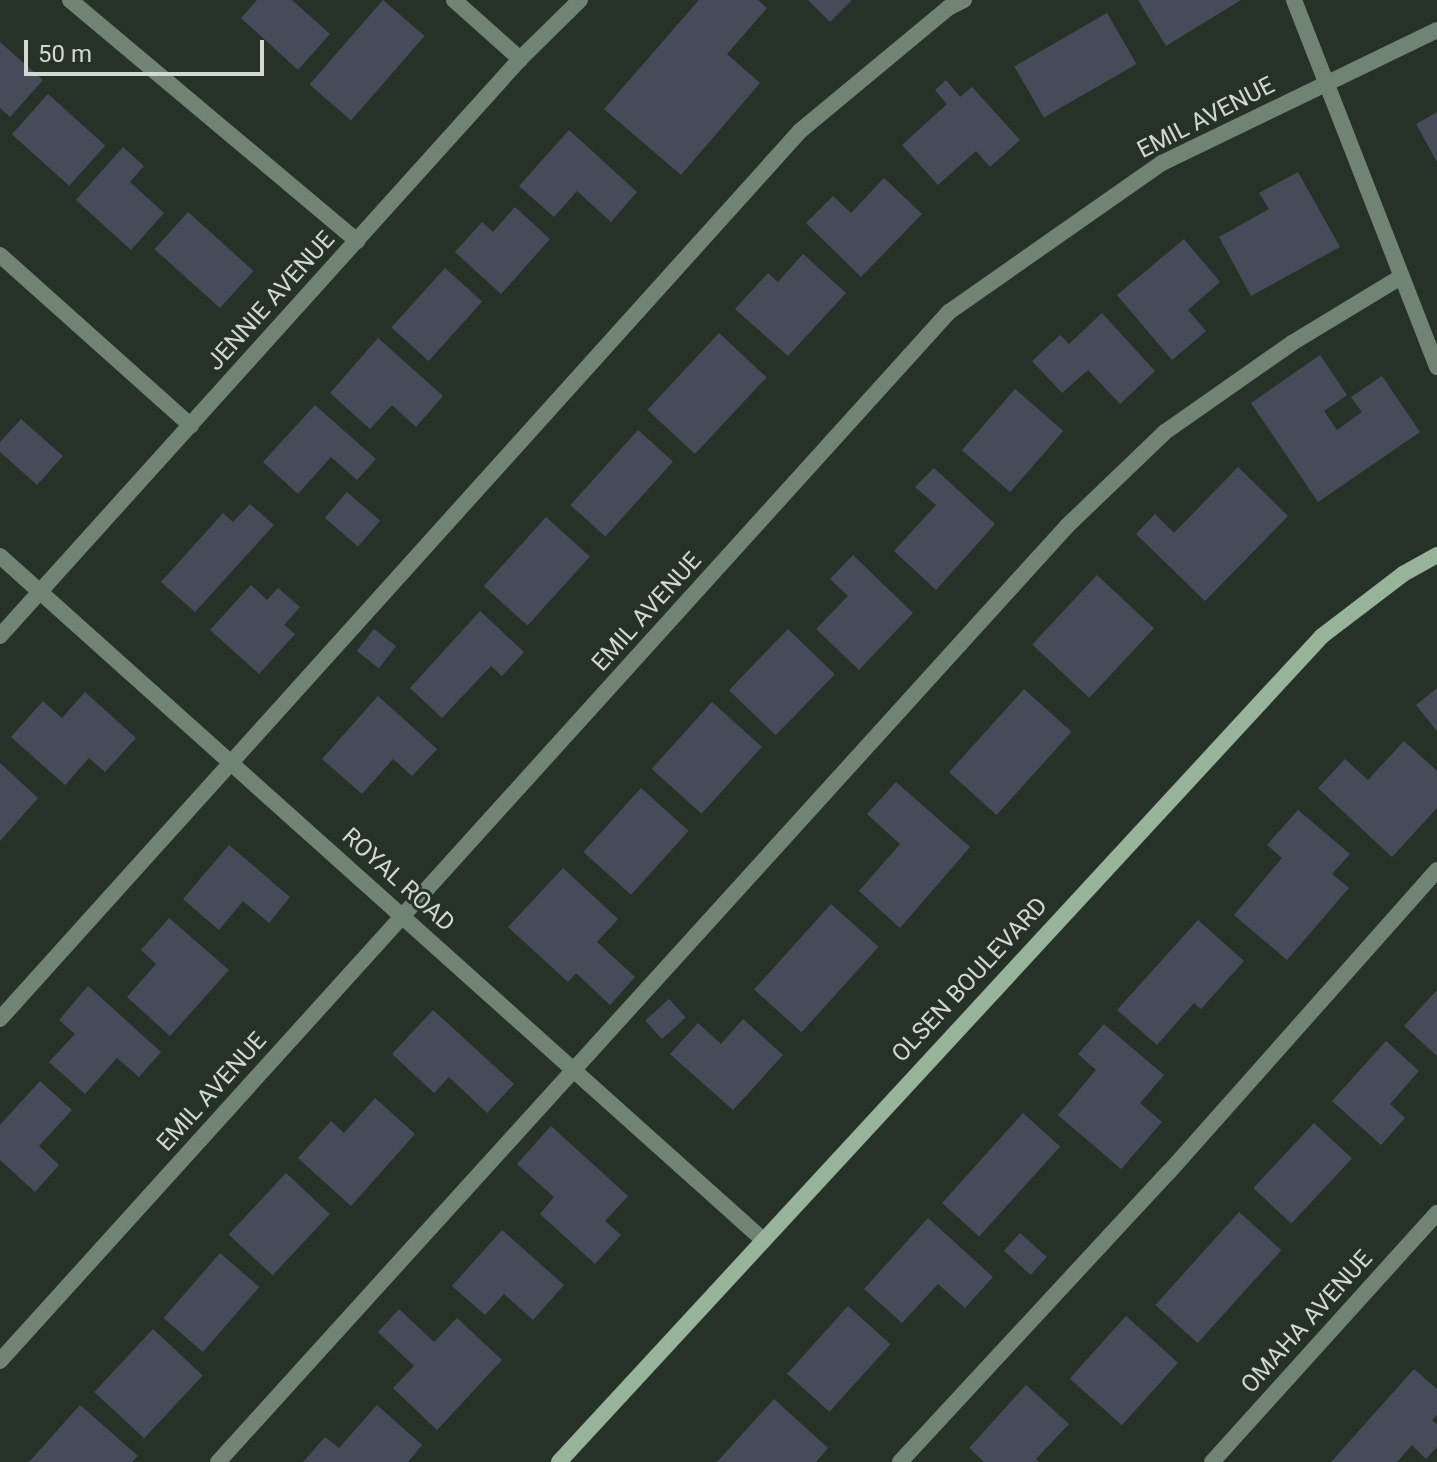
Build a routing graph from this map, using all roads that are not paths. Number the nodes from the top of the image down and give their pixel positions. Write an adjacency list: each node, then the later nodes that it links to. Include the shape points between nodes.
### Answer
1 (70, 0): 9 (street)
2 (454, 0): 7 (street)
3 (580, 0): 7 (street, JENNIE AVENUE)
4 (964, 0): 18 (street, via 800,131)
5 (1294, 0): 8 (street)
6 (1437, 30): 8 (street, EMIL AVENUE)
7 (520, 59): 9 (street, JENNIE AVENUE)
8 (1328, 83): 11 (street); 20 (street, EMIL AVENUE, via 1162,163 949,312)
9 (357, 241): 13 (street, JENNIE AVENUE)
10 (0, 255): 13 (street)
11 (1401, 277): 12 (street); 22 (street, via 1292,343 1154,442 1067,526)
12 (1437, 367)
13 (191, 426): 16 (street, JENNIE AVENUE)
14 (1437, 555): 24 (main road, OLSEN BOULEVARD, via 1403,574 1322,636)
15 (0, 556): 16 (street, ROYAL ROAD)
16 (40, 592): 17 (street, JENNIE AVENUE); 18 (street, ROYAL ROAD)
17 (0, 636)
18 (230, 764): 20 (street, ROYAL ROAD); 21 (street)
19 (1437, 870): 28 (street, via 1169,1172)
20 (404, 917): 22 (street, ROYAL ROAD); 25 (street, EMIL AVENUE)
21 (0, 1019)
22 (572, 1072): 24 (street, ROYAL ROAD); 26 (street)
23 (1437, 1213): 29 (street, OMAHA AVENUE)
24 (763, 1240): 27 (main road, OLSEN BOULEVARD)
25 (0, 1361)
26 (218, 1462)
27 (559, 1462)
28 (900, 1462)
29 (1212, 1462)

